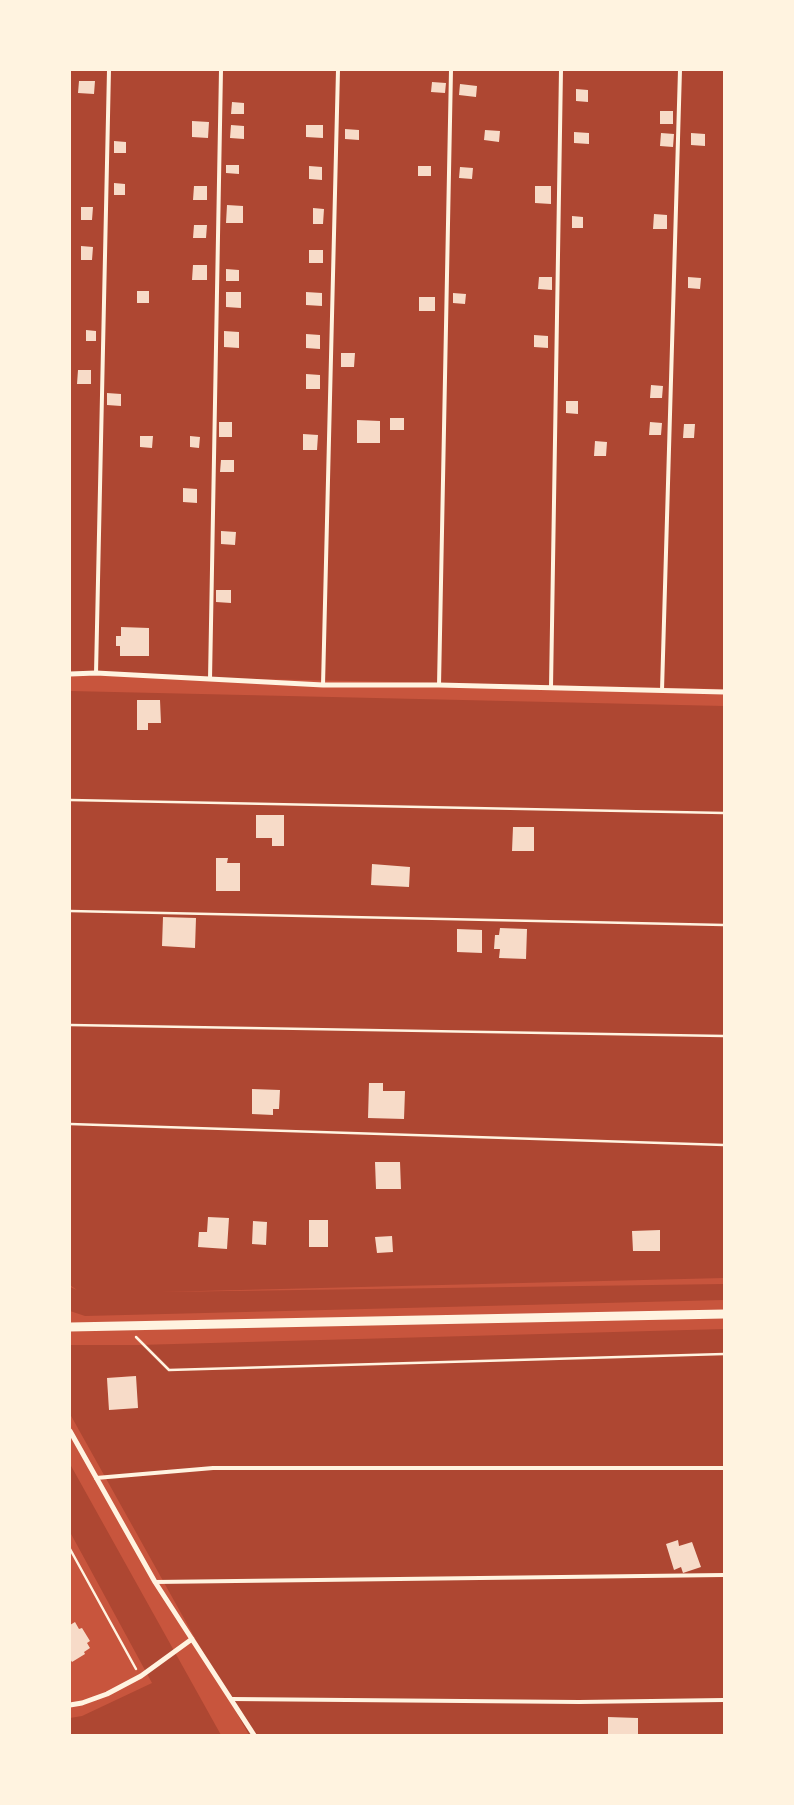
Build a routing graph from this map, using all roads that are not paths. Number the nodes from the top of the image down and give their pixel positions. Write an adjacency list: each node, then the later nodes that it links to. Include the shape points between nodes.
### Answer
1 (109, 70): 7 (lane)
2 (221, 70): 9 (lane)
3 (338, 70): 10 (lane)
4 (451, 70): 11 (lane)
5 (561, 70): 12 (lane)
6 (680, 70): 13 (lane)
7 (96, 673): 8 (street); 9 (street)
8 (70, 674)
9 (210, 679): 10 (street)
10 (323, 685): 11 (street)
11 (439, 685): 12 (street)
12 (551, 687): 13 (street)
13 (662, 690): 14 (street)
14 (724, 692)
15 (724, 1314): 16 (street)
16 (70, 1327)
17 (70, 1430): 19 (street)
18 (724, 1468): 19 (lane, via 213,1468)
19 (96, 1478): 21 (street)
20 (724, 1575): 21 (lane)
21 (155, 1582): 22 (street)
22 (192, 1639): 23 (street); 25 (street, via 141,1676 107,1694)
23 (231, 1699): 24 (lane); 26 (street)
24 (724, 1700)
25 (70, 1705)
26 (254, 1735)

